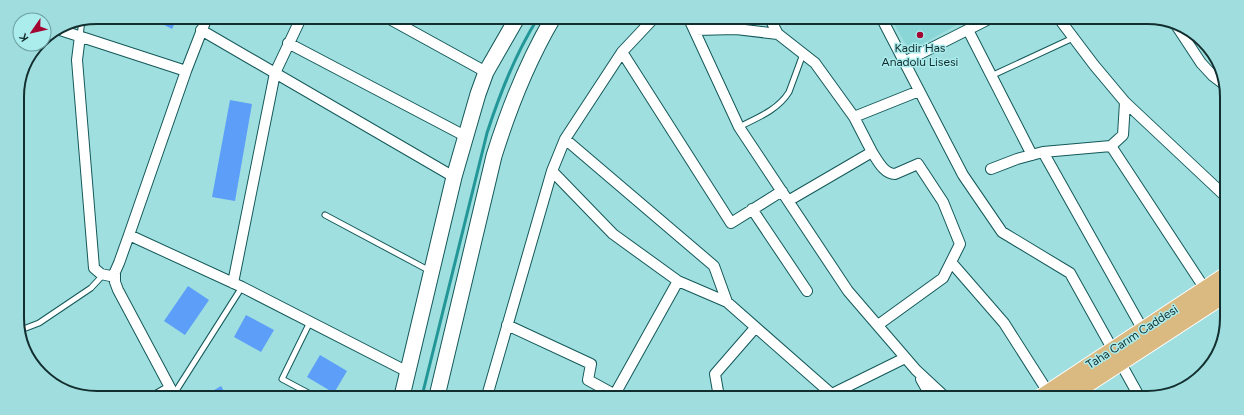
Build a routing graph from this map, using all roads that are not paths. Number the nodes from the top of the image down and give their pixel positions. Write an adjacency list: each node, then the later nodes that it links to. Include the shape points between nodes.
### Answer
1 (204, 24): 13 (street)
2 (298, 24): 21 (street)
3 (399, 24): 26 (street)
4 (514, 24): 26 (main road)
5 (550, 24): 74 (main road, via 520,83 494,156)
6 (648, 24): 22 (street)
7 (692, 24): 14 (street)
8 (773, 24): 18 (street)
9 (885, 24): 24 (street)
10 (979, 24): 15 (street)
11 (1063, 24): 20 (street)
12 (81, 26): 19 (lane)
13 (201, 30): 25 (street); 27 (street)
14 (695, 30): 18 (street, via 736,29); 33 (street)
15 (968, 30): 24 (street); 28 (street)
16 (66, 32): 19 (street)
17 (1181, 33): 29 (street, via 1201,63)
18 (778, 34): 23 (street)
19 (80, 36): 25 (street); 51 (street, via 77,60 93,261 94,268)
20 (1074, 38): 28 (lane); 31 (street)
21 (288, 43): 27 (street); 34 (street)
22 (622, 52): 35 (street); 46 (street, via 730,223)
23 (803, 53): 32 (street, via 815,63); 33 (lane, via 785,98)
24 (904, 62): 30 (street)
25 (186, 71): 48 (street)
26 (486, 72): 34 (main road)
27 (275, 73): 42 (street); 55 (street)
28 (991, 76): 39 (street)
29 (1218, 79)
30 (919, 91): 32 (street); 66 (street, via 963,175 1002,232 1070,273)
31 (1126, 102): 36 (street, via 1123,135); 44 (street)
32 (854, 117): 37 (street)
33 (739, 127): 43 (street)
34 (465, 136): 42 (main road)
35 (565, 139): 41 (street); 59 (street, via 714,266)
36 (1111, 146): 38 (street); 56 (street)
37 (872, 152): 45 (street); 49 (street, via 885,171 892,174 918,164 944,202 960,244)
38 (1043, 152): 39 (street); 65 (street)
39 (1032, 155): 40 (street)
40 (991, 169)
41 (552, 171): 54 (street, via 614,234); 61 (street)
42 (454, 177): 50 (main road)
43 (782, 191): 45 (street); 46 (street)
44 (1220, 191)
45 (788, 201): 62 (street, via 848,291)
46 (752, 209): 57 (street)
47 (325, 215): 50 (lane)
48 (130, 235): 52 (street); 55 (street)
49 (951, 262): 62 (street, via 943,278); 83 (street, via 1004,323)
50 (433, 272): 69 (main road)
51 (104, 275): 52 (street); 63 (lane, via 91,288 39,323)
52 (115, 277): 70 (street, via 118,290)
53 (1220, 279): 56 (main road, Taha Carım Caddesi)
54 (678, 281): 59 (street); 77 (street)
55 (237, 285): 60 (street); 71 (lane)
56 (1205, 289): 65 (main road, Taha Carım Caddesi)
57 (807, 291)
58 (1220, 297): 66 (main road, Taha Carım Caddesi)
59 (727, 302): 64 (street)
60 (310, 322): 69 (street); 72 (lane, via 282,379)
61 (508, 325): 75 (street); 76 (street, via 591,364 588,380)
62 (878, 325): 67 (street)
63 (25, 328)
64 (755, 328): 78 (street, via 715,374); 79 (street)
65 (1143, 330): 66 (main road, Taha Carım Caddesi)
66 (1117, 356): 84 (main road, Taha Carım Caddesi); 85 (main road, Taha Carım Caddesi); 86 (street)
67 (905, 358): 68 (street); 80 (street)
68 (916, 370): 81 (street); 82 (street)
69 (408, 372): 73 (main road)
70 (172, 391)
71 (174, 391)
72 (305, 391)
73 (403, 391)
74 (438, 391)
75 (488, 391)
76 (609, 391)
77 (619, 391)
78 (718, 391)
79 (827, 391)
80 (842, 391)
81 (928, 391)
82 (939, 391)
83 (1042, 391)
84 (1051, 391)
85 (1074, 391)
86 (1136, 391)

